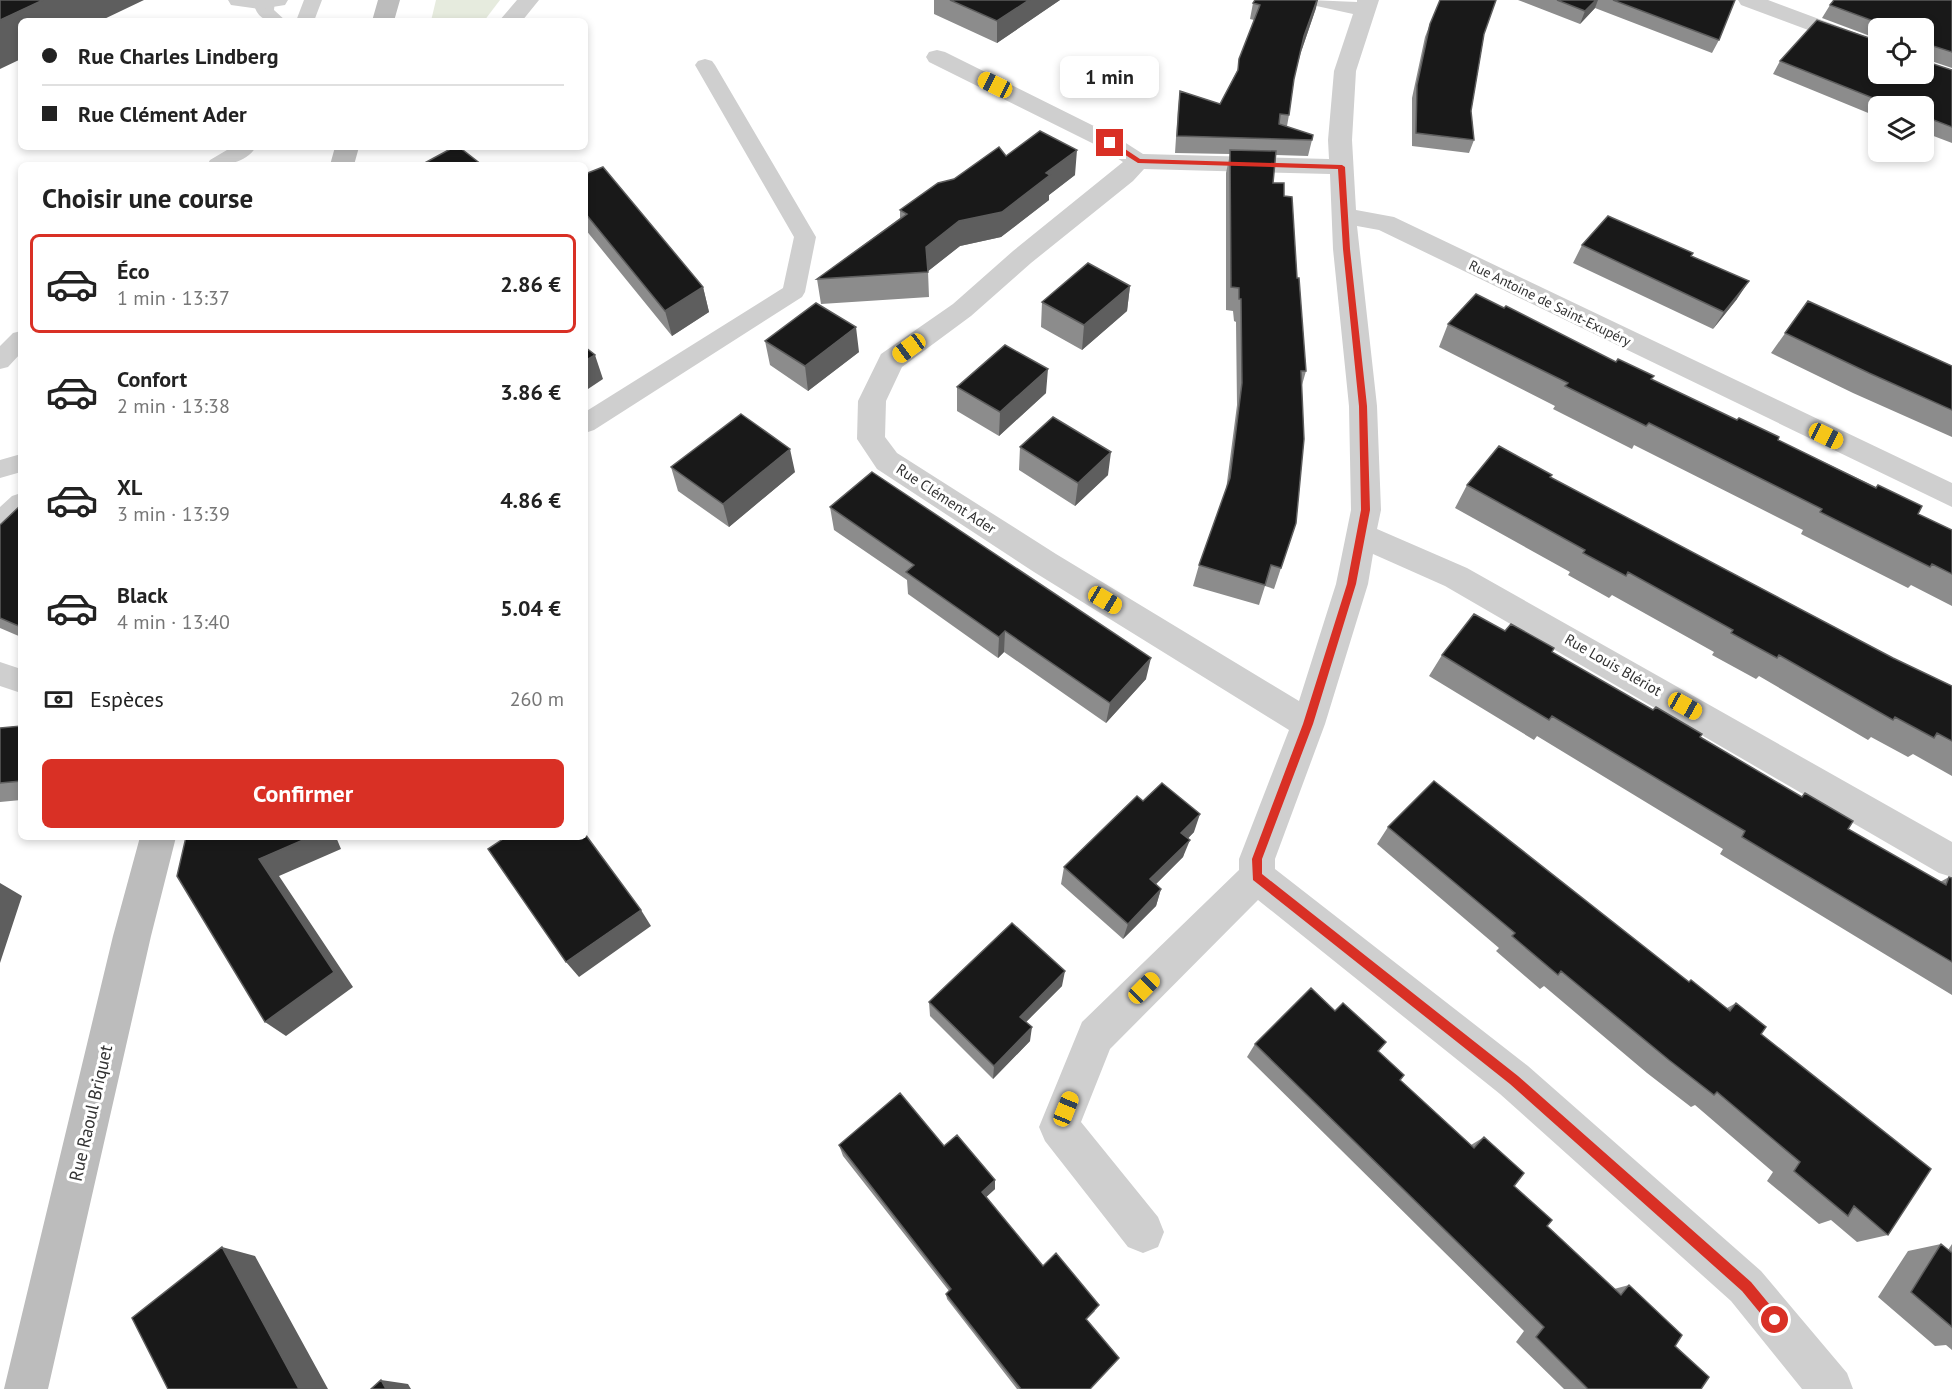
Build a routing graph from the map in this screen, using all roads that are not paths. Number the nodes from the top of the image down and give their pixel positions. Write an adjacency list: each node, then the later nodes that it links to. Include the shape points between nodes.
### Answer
1 (239, 0): 8 (street)
2 (313, 0): 9 (lane)
3 (528, 0): 10 (street)
4 (1320, 0): 6 (street)
5 (1749, 0): 7 (street)
6 (1365, 5): 17 (street, via 1345,70)
7 (1787, 6): 11 (street)
8 (274, 8)
9 (306, 18)
10 (513, 18)
11 (1868, 44)
12 (937, 57): 15 (street, via 1110,143)
13 (705, 65): 21 (lane, via 805,237 794,292)
14 (241, 150): 16 (lane)
15 (1138, 161): 17 (street); 30 (street, Rue Clément Ader, via 962,310 891,361 872,401 871,439 897,467)
16 (222, 162)
17 (1342, 167): 18 (street)
18 (1344, 216): 24 (street, Rue Antoine de Saint-Exupéry, via 1385,223); 27 (street, via 1363,406 1366,510)
19 (18, 342): 20 (lane)
20 (0, 361)
21 (588, 422)
22 (18, 464): 23 (lane)
23 (0, 469)
24 (1952, 496)
25 (18, 506): 26 (lane)
26 (0, 523)
27 (1361, 536): 30 (street, via 1352,584); 32 (street, Rue Louis Blériot, via 1456,577)
28 (0, 674): 29 (lane)
29 (18, 680)
30 (1308, 724): 33 (street, via 1257,859)
31 (157, 840): 35 (street, Rue Raoul Briquet)
32 (1952, 861)
33 (1257, 877): 34 (street, via 1096,1036 1059,1127); 36 (street, via 1514,1080 1746,1286)
34 (1143, 1232)
35 (26, 1389)
36 (1831, 1389)

